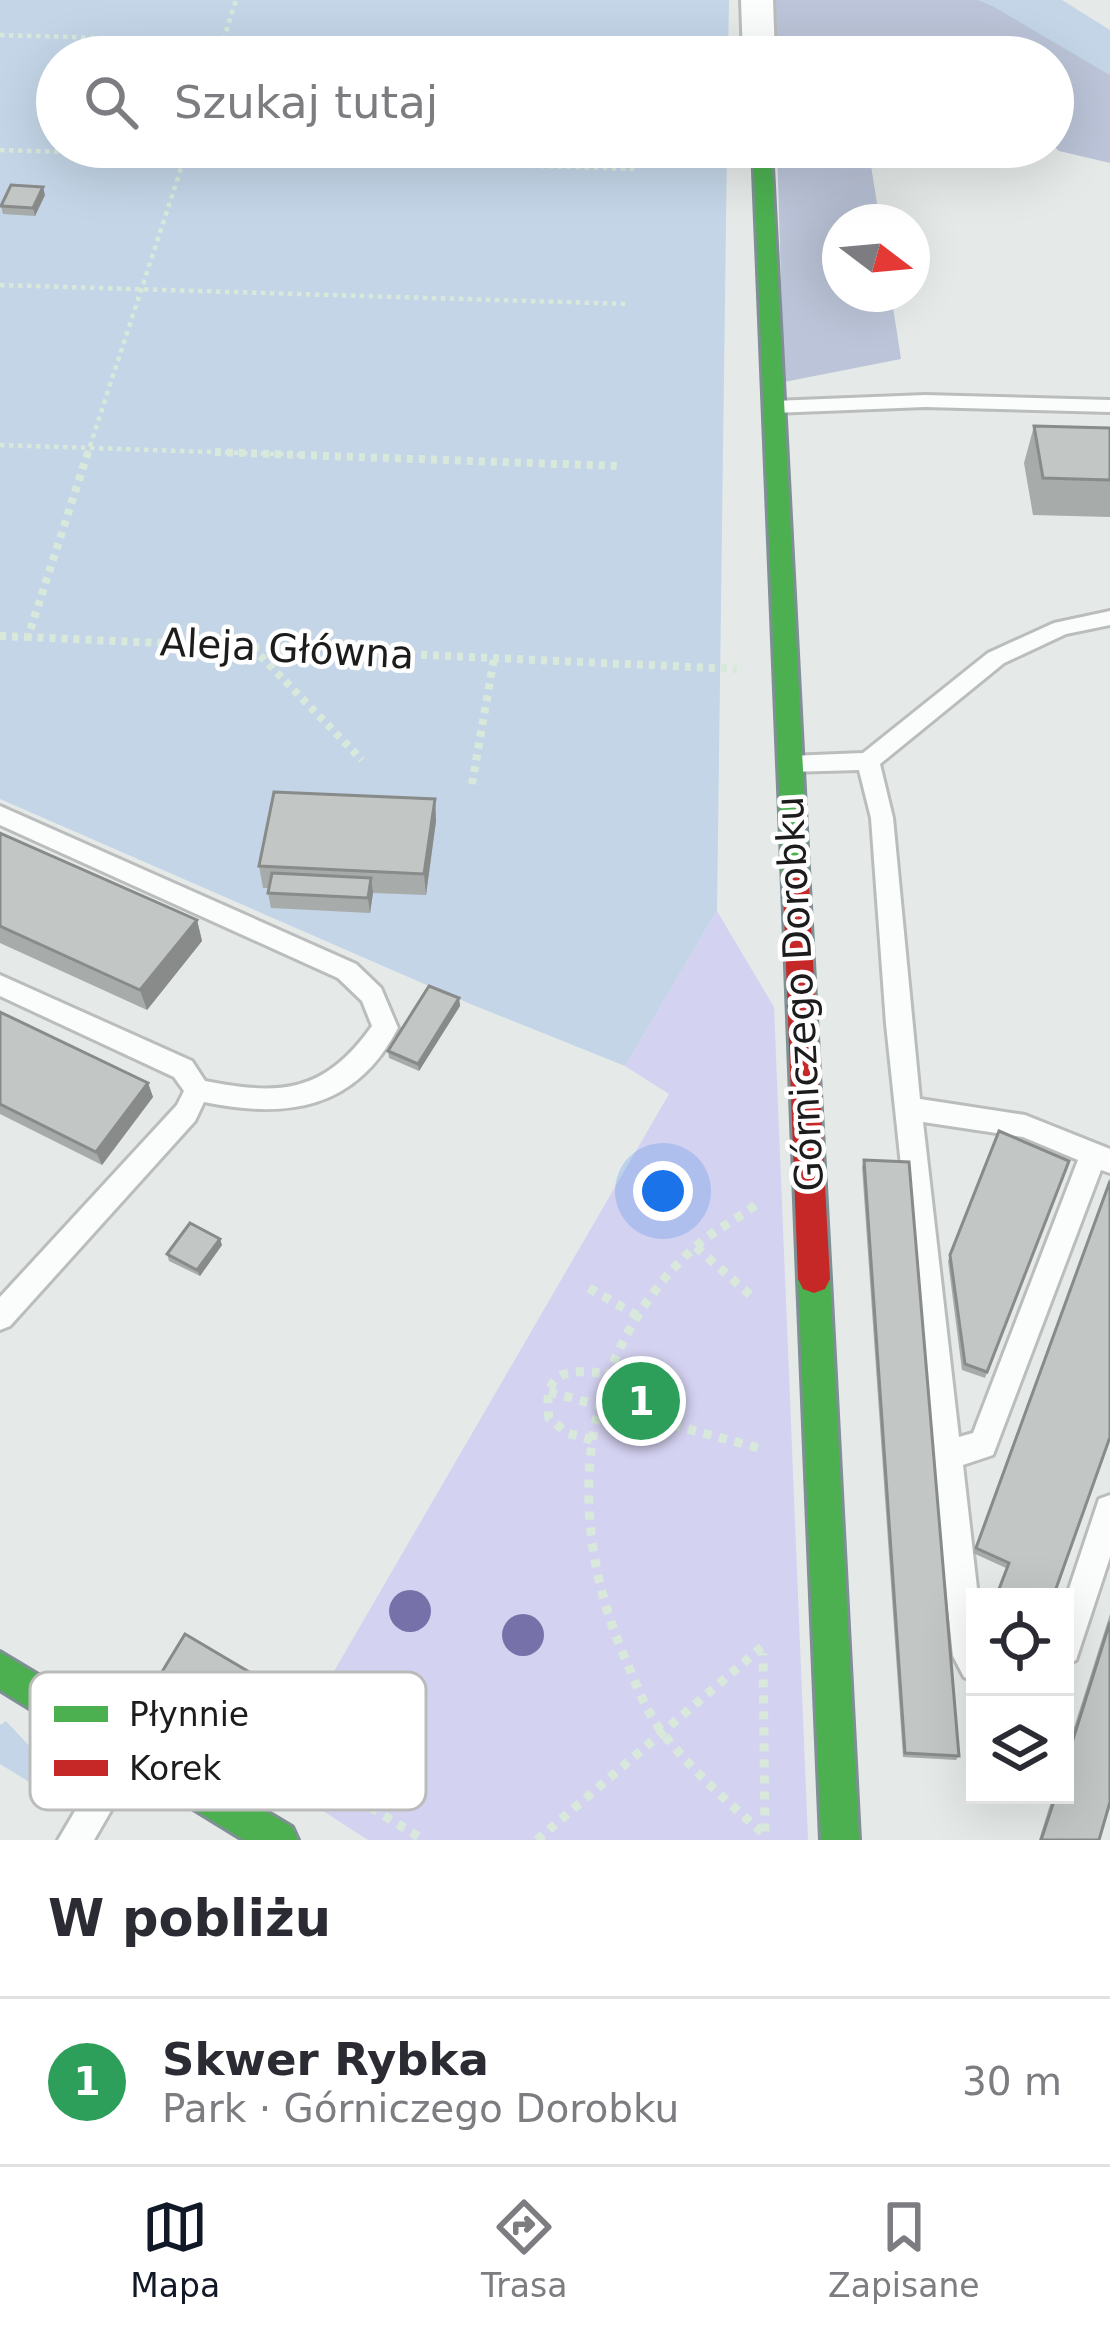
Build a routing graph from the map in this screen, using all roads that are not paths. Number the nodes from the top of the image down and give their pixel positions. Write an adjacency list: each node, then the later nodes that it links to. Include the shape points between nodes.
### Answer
1 (757, 0): 2 (street)
2 (758, 36)
3 (763, 168): 4 (street, Górniczego Dorobku)
4 (772, 406): 5 (lane); 8 (street, Górniczego Dorobku)
5 (1110, 406)
6 (1110, 618): 7 (lane, via 1061,628 996,658)
7 (868, 761): 8 (lane); 12 (lane, via 882,818)
8 (787, 764): 25 (street, Górniczego Dorobku)
9 (0, 815): 11 (lane, via 277,936 346,970 371,995 385,1028 339,1083 291,1102)
10 (0, 985): 11 (lane, via 183,1069)
11 (197, 1090): 14 (lane, via 186,1113)
12 (908, 1109): 13 (lane, via 1025,1126); 15 (lane)
13 (1102, 1158): 15 (lane, via 983,1445)
14 (0, 1317)
15 (947, 1455): 18 (lane)
16 (1110, 1510): 17 (lane)
17 (1074, 1621)
18 (966, 1629)
19 (0, 1670): 20 (street)
20 (30, 1688)
21 (94, 1810): 23 (lane)
22 (230, 1810): 24 (street)
23 (76, 1840)
24 (279, 1840)
25 (839, 1840)

